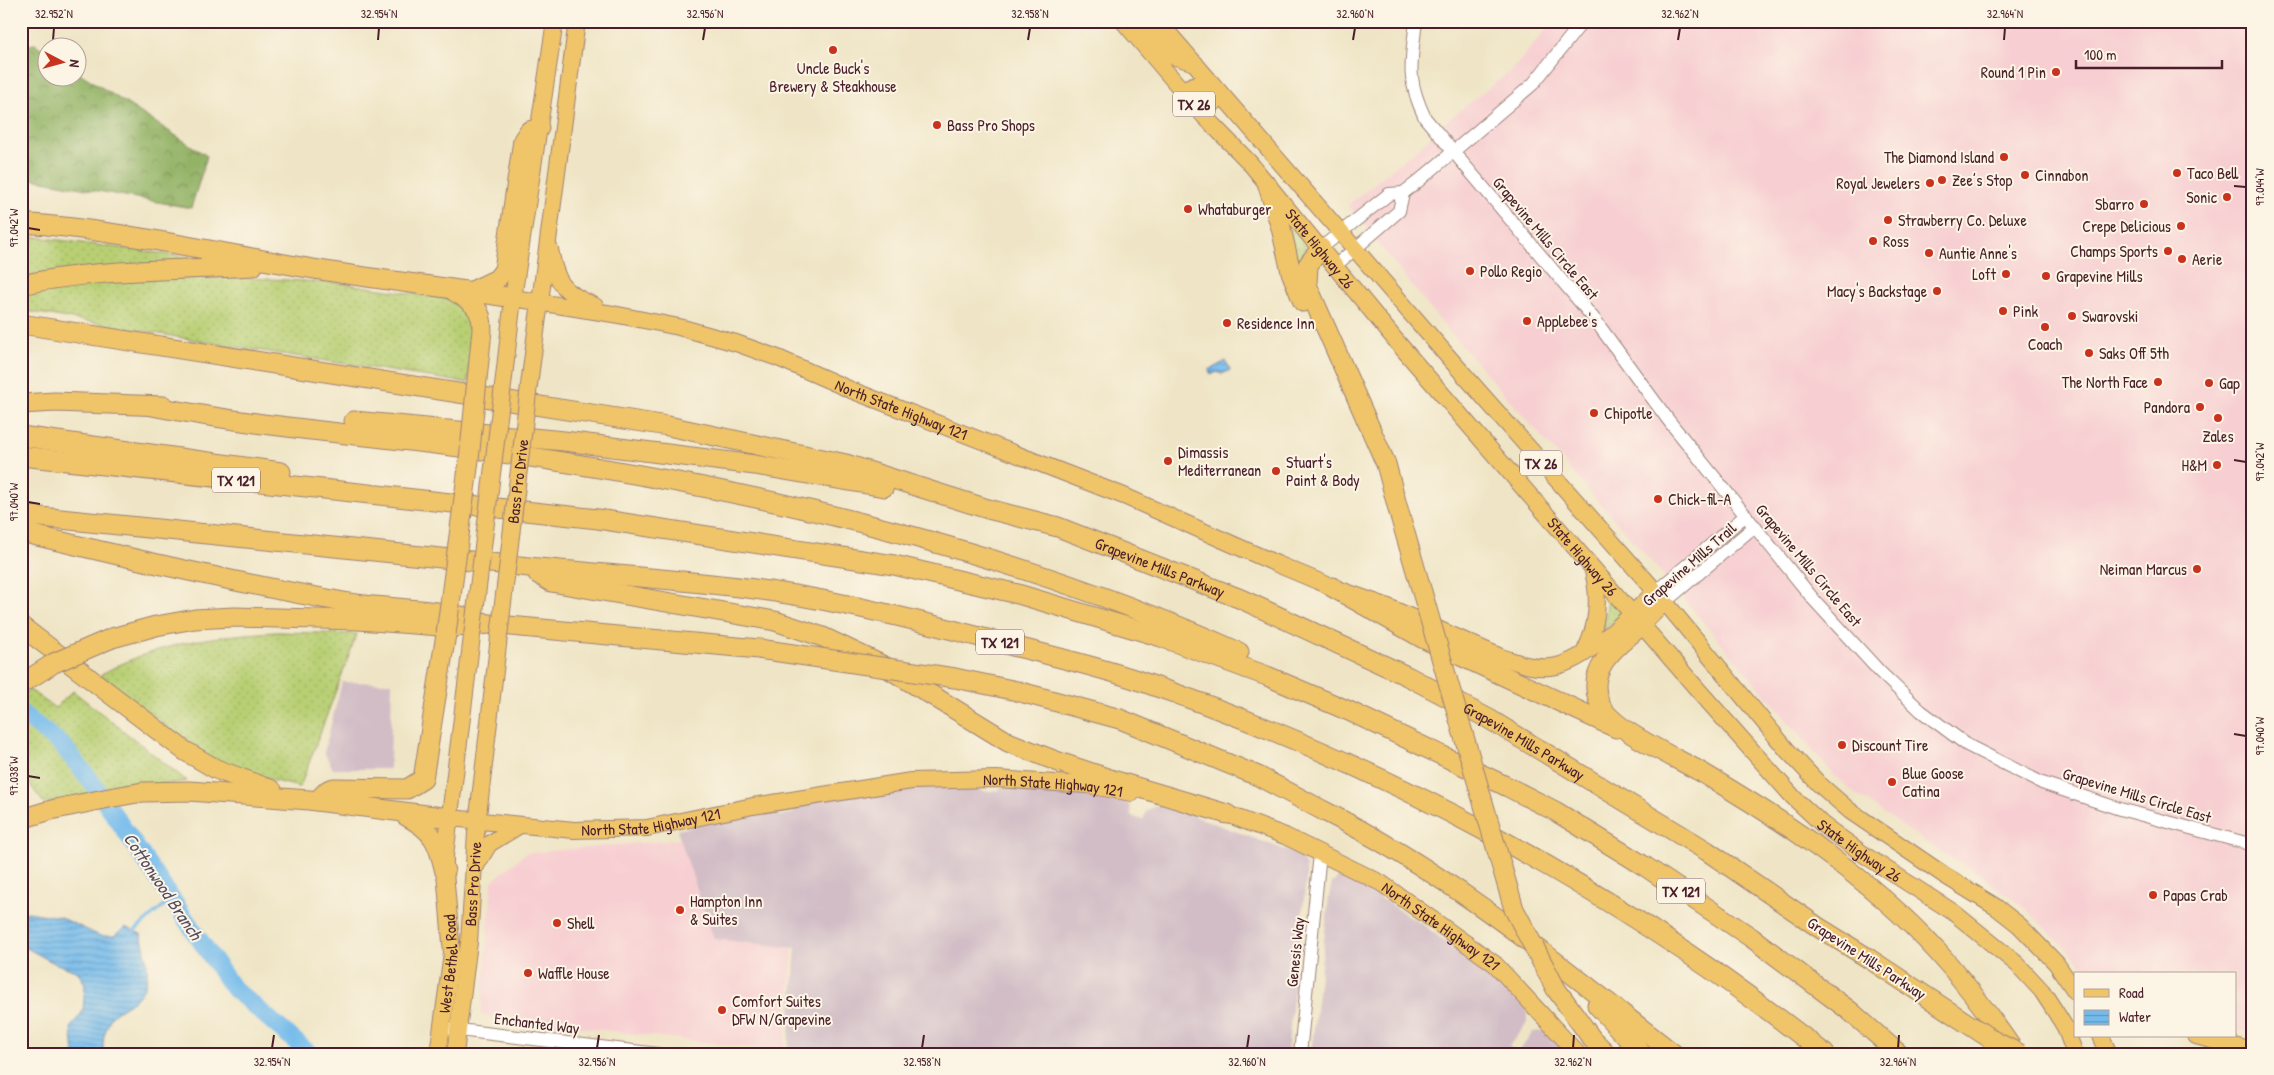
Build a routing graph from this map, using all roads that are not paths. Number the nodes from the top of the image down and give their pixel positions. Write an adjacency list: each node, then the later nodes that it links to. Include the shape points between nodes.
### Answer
1 (555, 21): 10 (main road, Bass Pro Drive)
2 (577, 21): 17 (main road, Bass Pro Drive)
3 (1123, 21): 9 (main road, State Highway 26 / TX 26)
4 (1142, 21): 8 (main road, via 1172,56)
5 (1158, 21): 8 (main road, State Highway 26 / TX 26)
6 (1416, 21): 12 (street, Grapevine Mills Circle East, via 1410,74 1414,96 1425,118)
7 (1583, 21): 12 (street, via 1533,84)
8 (1195, 63): 11 (main road, State Highway 26 / TX 26)
9 (1182, 90): 11 (main road, via 1199,85 1247,134); 13 (main road, State Highway 26 / TX 26)
10 (539, 128): 24 (highway, via 529,131 523,140 504,270 497,279); 25 (main road, Bass Pro Drive)
11 (1266, 144): 16 (main road, State Highway 26 / TX 26)
12 (1452, 153): 14 (street); 37 (street, Grapevine Mills Circle East, via 1595,320 1669,421)
13 (1268, 186): 18 (main road, State Highway 26 / TX 26); 29 (highway, via 1296,286)
14 (1404, 193): 16 (street, via 1389,194); 19 (street, via 1399,211)
15 (21, 223): 20 (highway, via 138,236)
16 (1341, 232): 18 (street); 19 (main road, State Highway 26 / TX 26)
17 (548, 238): 26 (main road, Bass Pro Drive); 27 (main road, via 562,287 582,301)
18 (1320, 248): 21 (main road, State Highway 26 / TX 26); 29 (highway, via 1308,265 1307,285)
19 (1356, 248): 21 (street); 43 (main road, State Highway 26 / TX 26)
20 (281, 264): 22 (highway, via 137,271); 23 (highway)
21 (1336, 265): 41 (main road, State Highway 26 / TX 26, via 1398,343)
22 (21, 285)
23 (447, 288): 24 (highway); 51 (highway, bridge, via 468,298 478,309 482,320 469,460 423,779 407,789 334,788)
24 (472, 291): 25 (highway)
25 (513, 298): 26 (main road, North State Highway 121); 54 (main road, Bass Pro Drive, bridge)
26 (539, 302): 27 (main road, North State Highway 121); 56 (main road, Bass Pro Drive, bridge)
27 (613, 314): 42 (main road, North State Highway 121, via 698,332 778,358 851,390 1124,496)
28 (21, 324): 35 (highway, via 668,426 846,464)
29 (1343, 370): 75 (highway, bridge, via 1386,464 1514,909 1556,989 1592,1039)
30 (21, 404): 31 (highway, via 55,402 152,406)
31 (360, 428): 35 (highway, via 564,441 755,465 864,482); 49 (highway, via 668,480 915,537 1046,577 1190,630 1267,665)
32 (21, 436): 34 (highway, via 403,487)
33 (21, 456): 34 (highway, TX 121)
34 (451, 503): 49 (highway, TX 121, via 598,519 894,564 1018,594 1110,621 1212,654)
35 (988, 508): 81 (highway, Grapevine Mills Parkway, bridge, via 1058,527 1241,599 1407,676 1489,719 1707,851 1994,1042)
36 (21, 515): 40 (highway, TX 121)
37 (1746, 515): 38 (street, Grapevine Mills Circle East); 43 (street, Grapevine Mills Trail)
38 (1755, 526): 43 (street, Grapevine Mills Trail); 58 (street, Grapevine Mills Circle East, via 1814,600 1880,672 1921,711 1967,745 2009,768 2079,796)
39 (21, 532): 45 (highway, via 138,560 346,602 459,614)
40 (523, 566): 53 (highway, via 551,582 766,619 807,632 886,667 1008,742 1113,780); 78 (highway, TX 121, via 768,591 920,620 1131,678 1228,713 1356,767 1452,813 1557,871 1730,983)
41 (1591, 566): 44 (main road, State Highway 26 / TX 26); 47 (main road, via 1597,588 1597,614 1591,640)
42 (1332, 587): 47 (main road, North State Highway 121, via 1386,606 1501,657 1537,668 1568,663); 50 (highway, via 1424,639)
43 (1660, 597): 44 (main road, Grapevine Mills Trail); 64 (main road, State Highway 26 / TX 26, via 1787,750 1831,797 1996,907 2056,963)
44 (1637, 619): 47 (main road, Grapevine Mills Trail); 50 (highway, via 1607,656 1596,679 1598,698 1605,713); 82 (main road, State Highway 26 / TX 26, via 1794,798 1824,825 1953,912 2017,964 2055,1011)
45 (489, 624): 48 (highway, bridge, via 455,628 358,620 195,619 112,638 54,663); 63 (highway, bridge, via 760,649 954,678 1120,719 1258,776 1368,833 1447,882)
46 (21, 626): 51 (highway, via 186,751 216,769 244,781)
47 (1583, 656)
48 (21, 684)
49 (1314, 695): 79 (highway, TX 121, via 1508,787 1602,839 1752,938 1842,1005)
50 (1633, 735): 80 (highway, via 1743,796 1815,845 1868,887 1949,964 1980,1001)
51 (313, 800): 52 (highway); 55 (highway, via 189,790 143,792)
52 (398, 812): 54 (highway); 61 (highway, via 429,831)
53 (1228, 814): 57 (main road, North State Highway 121, via 1086,785 996,779 911,781 753,806 647,828 574,830); 59 (main road, North State Highway 121)
54 (450, 818): 56 (main road, North State Highway 121); 61 (main road, Bass Pro Drive)
55 (21, 819)
56 (477, 820): 57 (main road, North State Highway 121); 60 (main road, Bass Pro Drive)
57 (520, 825): 60 (main road, via 489,844)
58 (2253, 845)
59 (1320, 853): 73 (street, Genesis Way); 74 (main road, North State Highway 121, via 1381,883 1495,964)
60 (473, 870): 62 (main road, Bass Pro Drive)
61 (445, 872): 65 (main road, West Bethel Road, via 452,954)
62 (470, 942): 66 (main road, West Bethel Road)
63 (1560, 966): 76 (highway); 77 (highway)
64 (2074, 990)
65 (441, 1028): 66 (street, Enchanted Way); 70 (main road, West Bethel Road)
66 (458, 1030): 71 (main road, West Bethel Road); 72 (street, Enchanted Way)
67 (2103, 1038): 83 (main road)
68 (2204, 1038): 69 (main road)
69 (2253, 1051)
70 (438, 1054)
71 (455, 1054)
72 (658, 1054)
73 (1300, 1054)
74 (1578, 1054)
75 (1607, 1054)
76 (1642, 1054)
77 (1674, 1054)
78 (1825, 1054)
79 (1899, 1054)
80 (2016, 1054)
81 (2020, 1054)
82 (2075, 1054)
83 (2109, 1054)

